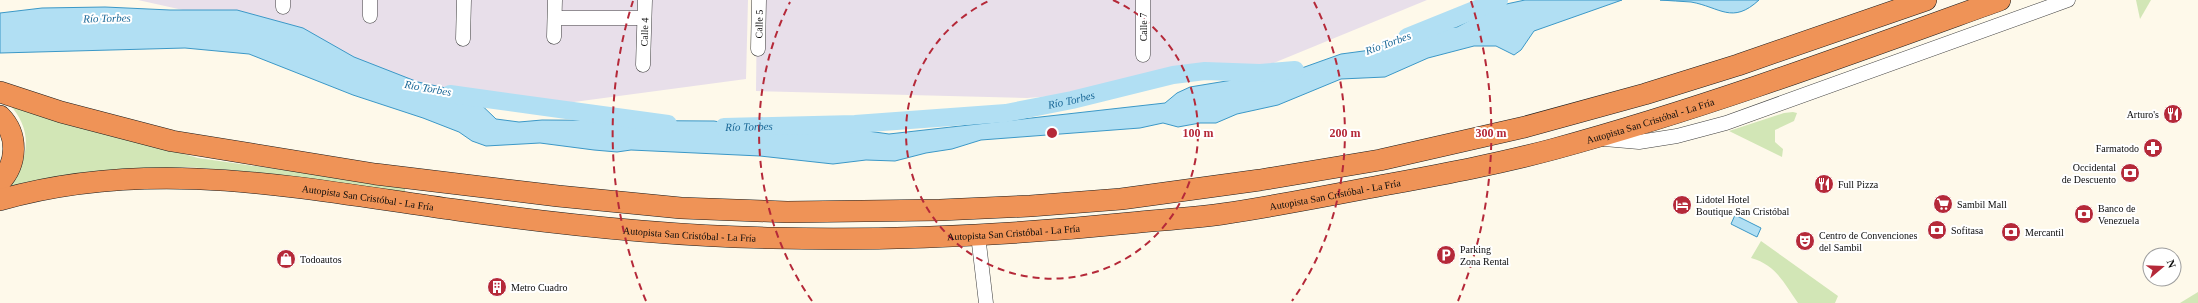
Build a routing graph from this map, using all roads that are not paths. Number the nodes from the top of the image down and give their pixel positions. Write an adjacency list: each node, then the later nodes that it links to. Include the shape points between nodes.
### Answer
1 (370, 0): 10 (street)
2 (464, 0): 14 (street)
3 (555, 0): 11 (street)
4 (644, 0): 12 (street, Calle 4)
5 (759, 0): 15 (street, Calle 5)
6 (1143, 0): 16 (street, Calle 7)
7 (1926, 0): 18 (highway, via 1738,65 1525,127 1380,160 1260,180 1121,199 1030,206 787,212 681,208 558,196 375,174 172,141 61,112)
8 (2000, 0): 20 (highway, Autopista San Cristóbal - La Fría, via 1829,62)
9 (2068, 0): 20 (street, via 1726,123 1677,136 1639,142)
10 (370, 16)
11 (555, 18): 12 (street); 13 (street)
12 (644, 18): 17 (street, Calle 4)
13 (554, 37)
14 (463, 38)
15 (758, 49)
16 (1143, 55)
17 (643, 65)
18 (0, 92)
19 (0, 116): 21 (highway, via 11,136 15,154 10,168)
20 (1592, 138): 23 (highway, Autopista San Cristóbal - La Fría, via 1462,171 1220,214 1064,230)
21 (0, 182)
22 (0, 200): 23 (highway, Autopista San Cristóbal - La Fría, via 20,194 110,180 199,178 291,185 530,221 610,230 770,238 853,239)
23 (978, 235): 24 (street)
24 (986, 303)

